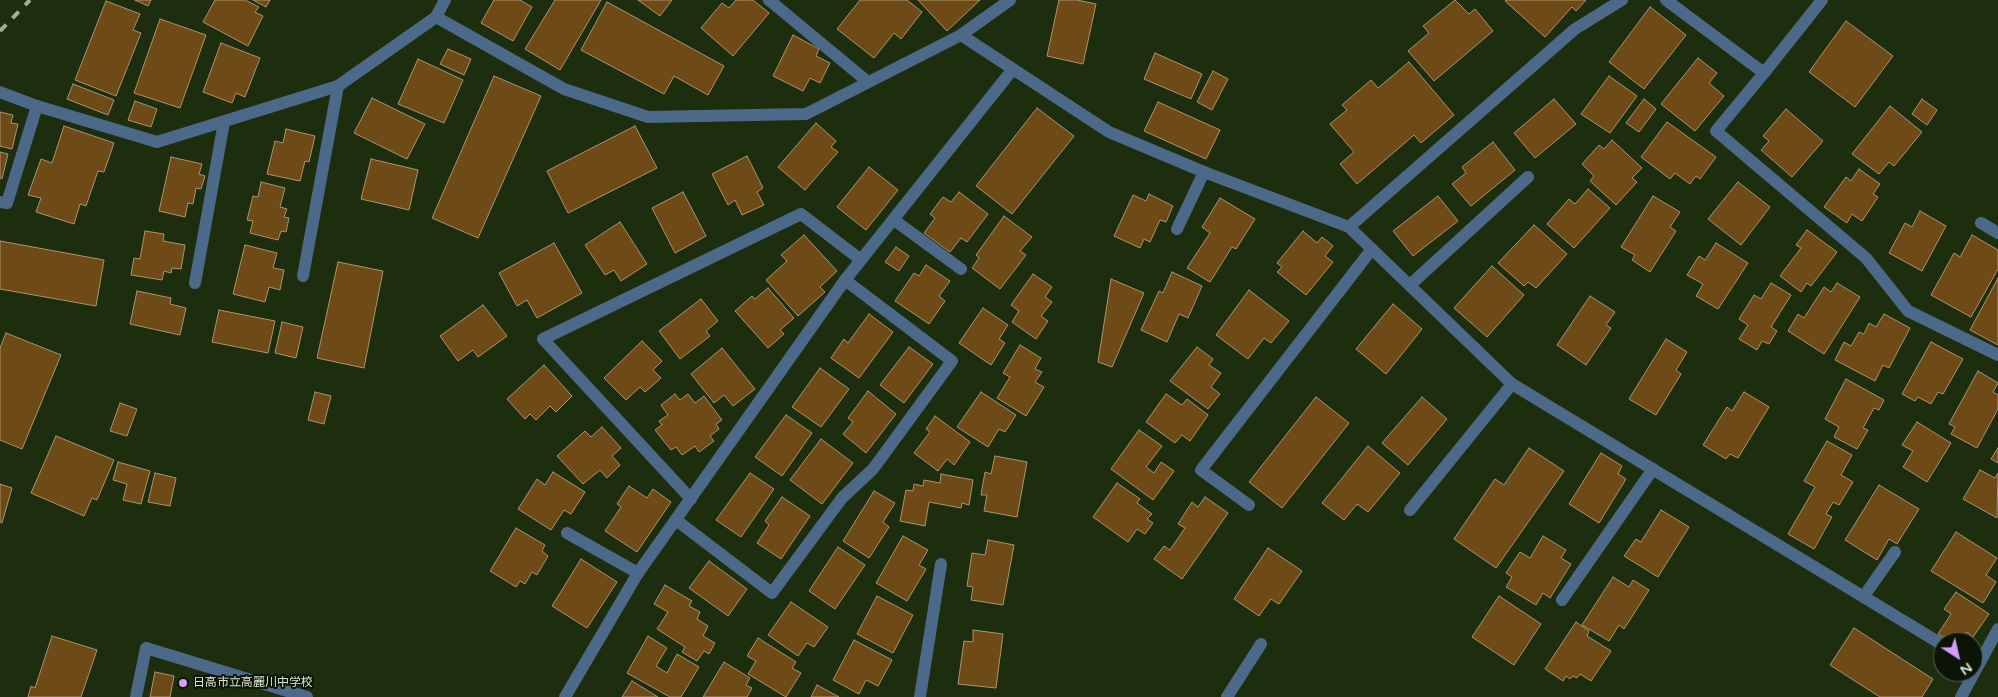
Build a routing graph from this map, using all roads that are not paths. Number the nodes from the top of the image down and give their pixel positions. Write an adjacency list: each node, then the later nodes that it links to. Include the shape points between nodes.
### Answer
1 (445, 0): 7 (street)
2 (769, 0): 11 (street)
3 (1010, 0): 8 (street)
4 (1622, 0): 21 (street, via 1575,29)
5 (1666, 0): 10 (street)
6 (1822, 0): 10 (street)
7 (436, 17): 11 (street, via 564,89 648,117 806,114); 12 (street)
8 (961, 35): 9 (street); 11 (street)
9 (1013, 69): 16 (street, via 1109,132); 19 (street)
10 (1764, 73): 31 (street, via 1716,131 1866,258 1908,311)
11 (868, 82)
12 (338, 86): 15 (street); 27 (street)
13 (0, 92): 14 (street)
14 (37, 106): 15 (street, via 157,142); 18 (street, via 7,203)
15 (224, 122): 29 (street)
16 (1204, 172): 21 (street); 22 (street)
17 (1528, 177): 30 (street)
18 (0, 202)
19 (894, 220): 25 (street); 26 (street)
20 (1981, 223): 23 (street)
21 (1349, 226): 24 (street)
22 (1177, 229)
23 (1998, 232)
24 (1372, 249): 30 (street); 35 (street, via 1202,470)
25 (860, 260): 28 (street); 34 (street, via 801,214 543,339)
26 (961, 269)
27 (303, 276)
28 (845, 280): 34 (street); 37 (street, via 952,361 873,469 842,498 772,593)
29 (195, 283)
30 (1410, 285): 32 (street)
31 (1998, 355)
32 (1512, 384): 33 (street); 36 (street)
33 (1653, 469): 42 (street); 43 (street)
34 (691, 499): 37 (street)
35 (1249, 505)
36 (1410, 510)
37 (676, 520): 41 (street)
38 (567, 533): 41 (street)
39 (1895, 552): 42 (street)
40 (941, 564): 52 (street)
41 (638, 573): 51 (street)
42 (1864, 596): 45 (street)
43 (1562, 600)
44 (1998, 629): 47 (street)
45 (1933, 638)
46 (1261, 644): 53 (street)
47 (1983, 652)
48 (1967, 682): 54 (street)
49 (136, 697): 50 (street, via 146,648)
50 (307, 697)
51 (565, 697)
52 (920, 697)
53 (1227, 697)
54 (1961, 697)

